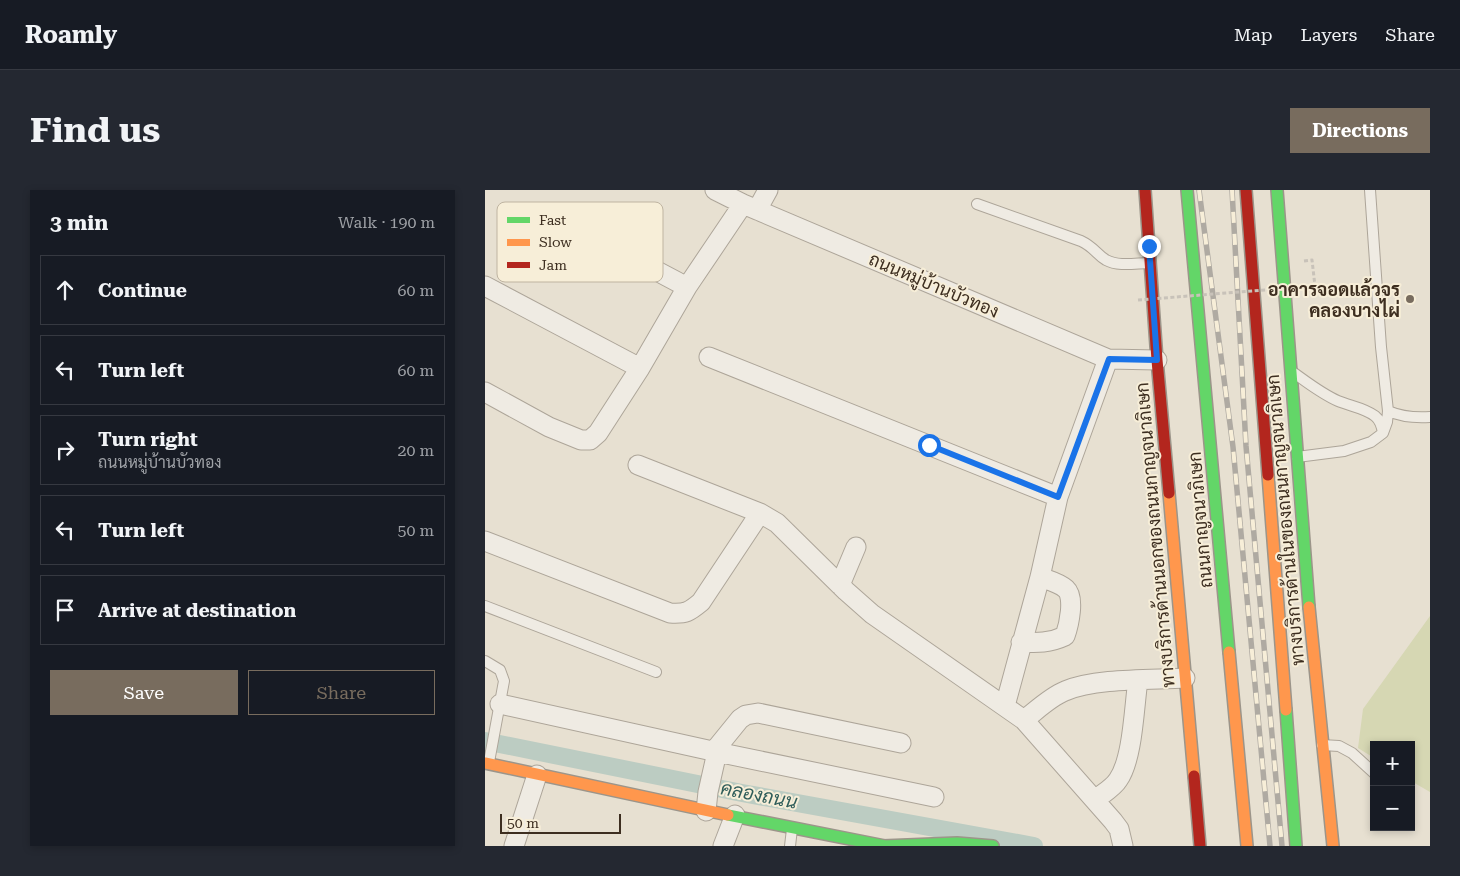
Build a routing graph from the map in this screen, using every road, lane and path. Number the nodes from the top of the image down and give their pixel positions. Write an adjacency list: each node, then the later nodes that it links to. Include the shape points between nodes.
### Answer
1 (715, 190): 9 (street, ถนนหมู่บ้านบัวทอง)
2 (769, 190): 9 (street)
3 (1145, 190): 11 (main road, ทางบริการด้านนอกของถนนกาญจนาภิเษก)
4 (1187, 190): 60 (main road, ถนนกาญจนาภิเษก)
5 (1246, 190): 61 (main road)
6 (1277, 190): 20 (main road, ทางบริการด้านในของถนนกาญจนาภิเษก)
7 (1370, 190): 22 (lane)
8 (977, 204): 11 (lane, via 1081,241 1114,264)
9 (750, 207): 14 (street); 17 (street, ถนนหมู่บ้านบัวทอง)
10 (1312, 260): 15 (path, bridge, via 1315,286)
11 (1150, 263): 18 (main road, ทางบริการด้านนอกของถนนกาญจนาภิเษก)
12 (663, 274): 14 (street)
13 (485, 286): 19 (street)
14 (687, 287): 19 (street)
15 (1138, 300)
16 (709, 356): 27 (street)
17 (1109, 359): 18 (street, ถนนหมู่บ้านบัวทอง); 27 (street)
18 (1157, 360): 37 (main road, ทางบริการด้านนอกของถนนกาญจนาภิเษก)
19 (640, 368): 21 (street, via 591,440 581,440 549,427)
20 (1290, 371): 24 (lane, via 1320,392 1376,416); 25 (main road, ทางบริการด้านในของถนนกาญจนาภิเษก)
21 (485, 392)
22 (1388, 411): 23 (lane, via 1400,416); 24 (lane)
23 (1430, 417)
24 (1383, 433): 25 (lane, via 1371,442 1344,451)
25 (1297, 457): 43 (main road, ทางบริการด้านในของถนนกาญจนาภิเษก)
26 (638, 465): 28 (street)
27 (1058, 497): 31 (street)
28 (760, 513): 29 (street, via 701,602 683,614 669,613); 32 (street, via 777,524)
29 (485, 541)
30 (856, 547): 32 (street)
31 (1040, 577): 34 (street); 34 (street, via 1068,590 1071,597 1069,624 1065,636 1056,640)
32 (840, 585): 40 (street, via 872,614)
33 (485, 606): 36 (lane)
34 (1021, 642): 40 (street)
35 (485, 661): 39 (lane, via 500,670 504,681)
36 (656, 672)
37 (1185, 678): 38 (street); 59 (main road, ทางบริการด้านนอกของถนนกาญจนาภิเษก)
38 (1138, 680): 41 (street, via 1104,682 1066,690); 49 (street, via 1125,767 1118,781)
39 (500, 704): 44 (street); 45 (lane)
40 (1005, 706): 41 (street)
41 (1024, 720): 49 (street)
42 (901, 743): 44 (street, via 758,713 740,719)
43 (1321, 745): 46 (lane, via 1339,746); 62 (main road, ทางบริการด้านในของถนนกาญจนาภิเษก)
44 (716, 752): 48 (street); 50 (street)
45 (487, 763): 47 (main road)
46 (1370, 769)
47 (537, 775): 50 (main road); 55 (street)
48 (934, 797)
49 (1095, 800): 54 (street, via 1119,829)
50 (706, 811): 51 (main road)
51 (735, 816): 52 (main road); 53 (street)
52 (792, 828): 56 (lane); 57 (main road)
53 (727, 844)
54 (1123, 844)
55 (514, 846)
56 (790, 846)
57 (884, 846): 58 (main road, via 957,843)
58 (993, 846)
59 (1200, 846)
60 (1247, 846)
61 (1296, 846)
62 (1333, 846)

